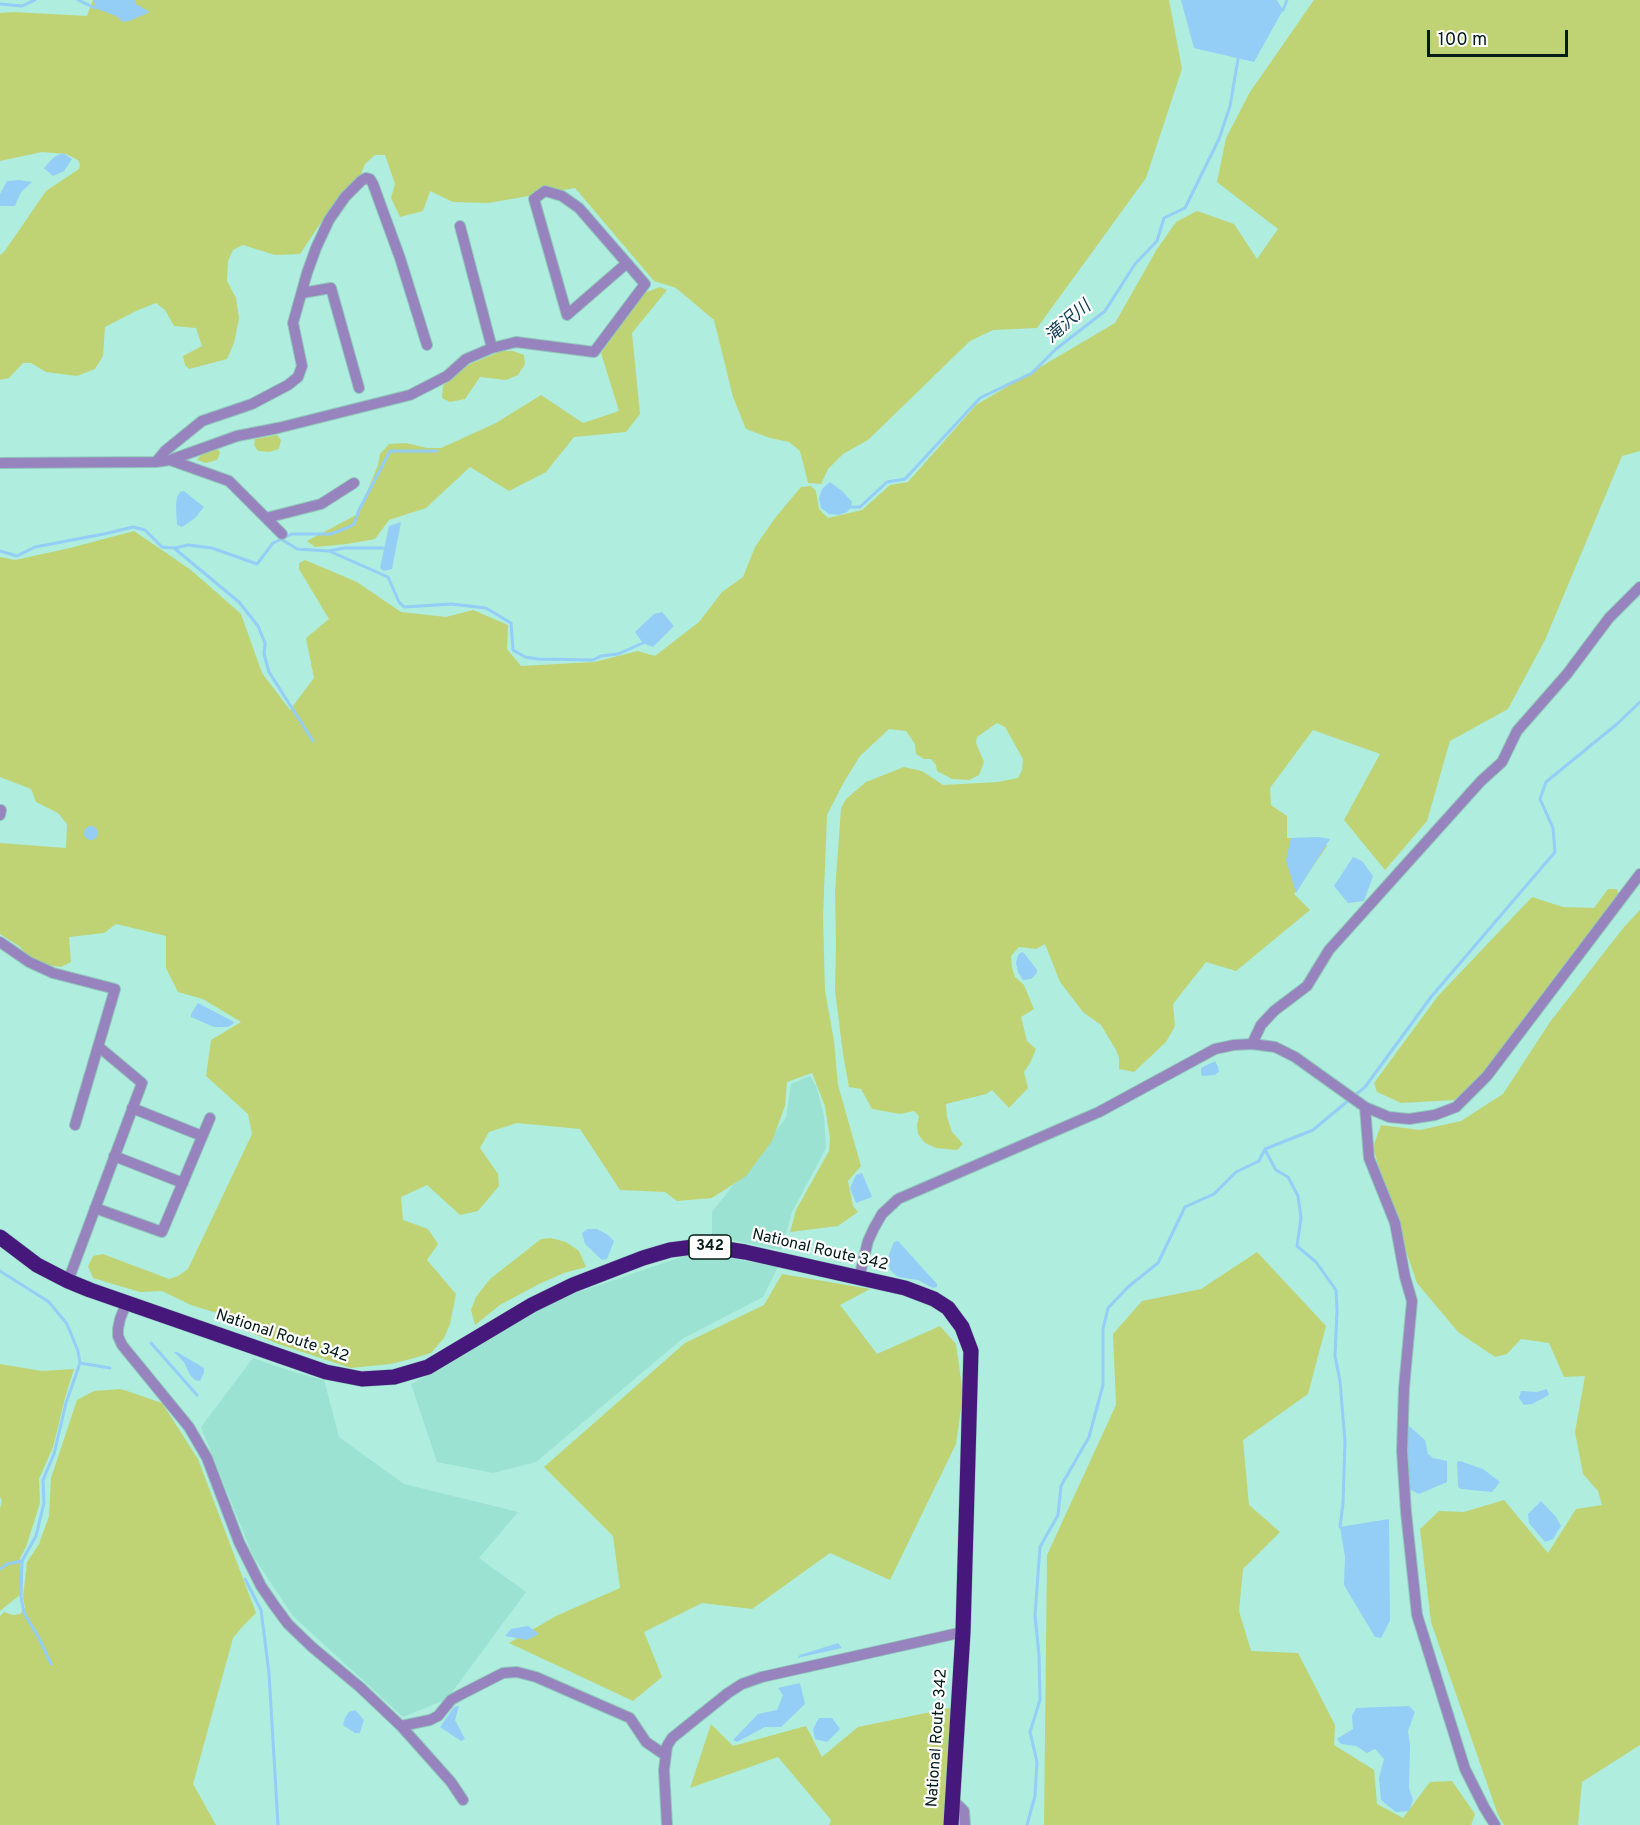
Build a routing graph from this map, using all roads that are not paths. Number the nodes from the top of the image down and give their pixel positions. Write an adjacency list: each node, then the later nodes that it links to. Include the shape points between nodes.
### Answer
1 (460, 226): 5 (street)
2 (627, 263): 2 (street, via 579,208 562,196 545,191 534,198 567,315); 5 (street, via 645,284 594,352 516,342)
3 (302, 293): 4 (street, via 329,220 361,181 370,179); 6 (street, via 331,288); 8 (street, via 293,322 302,366 298,377 252,404 202,421)
4 (427, 345)
5 (492, 348): 7 (street, via 466,359 447,376 410,394 237,436)
6 (359, 388)
7 (170, 460): 8 (street); 11 (street, via 228,481)
8 (156, 462): 9 (street)
9 (0, 463)
10 (354, 483): 11 (street, via 321,504)
11 (266, 518): 12 (street)
12 (282, 534)
13 (1640, 587): 16 (street, via 1609,618 1517,731 1502,762 1329,950 1306,986 1261,1025)
14 (1640, 874): 18 (street, via 1487,1076 1456,1107 1409,1119 1389,1117)
15 (0, 942): 17 (street, via 53,973 115,989)
16 (1252, 1044): 18 (street, via 1275,1047 1295,1057); 27 (street, via 1215,1049 1099,1112 898,1199 874,1228)
17 (99, 1047): 19 (street, via 142,1083); 21 (street)
18 (1365, 1107): 38 (street, via 1370,1158 1395,1223 1412,1301 1402,1451 1417,1615 1465,1769)
19 (132, 1108): 22 (street); 23 (street)
20 (210, 1118): 22 (street)
21 (75, 1125)
22 (202, 1137): 24 (street)
23 (114, 1156): 24 (street); 25 (street)
24 (183, 1183): 25 (street, via 162,1232)
25 (95, 1208): 28 (street)
26 (0, 1237): 28 (highway, National Route 342 / 342, via 37,1265)
27 (859, 1278): 29 (highway, National Route 342 / 342, via 713,1247 670,1250 573,1285 428,1367 370,1379 342,1377); 30 (highway, National Route 342 / 342, via 905,1288 948,1308 962,1327 971,1351)
28 (68, 1281): 29 (highway, National Route 342 / 342)
29 (126, 1304): 31 (street, via 118,1329 122,1345 189,1426 207,1458 239,1542 261,1586 288,1624)
30 (963, 1632): 32 (street, via 742,1684 672,1738); 34 (highway, National Route 342 / 342)
31 (401, 1726): 32 (street, via 438,1716 451,1700 509,1671 536,1677 630,1718 646,1742); 33 (street)
32 (665, 1755): 35 (street)
33 (463, 1800)
34 (953, 1800): 36 (highway, National Route 342 / 342); 37 (street, via 964,1811)
35 (667, 1825)
36 (951, 1825)
37 (965, 1825)
38 (1495, 1825)

